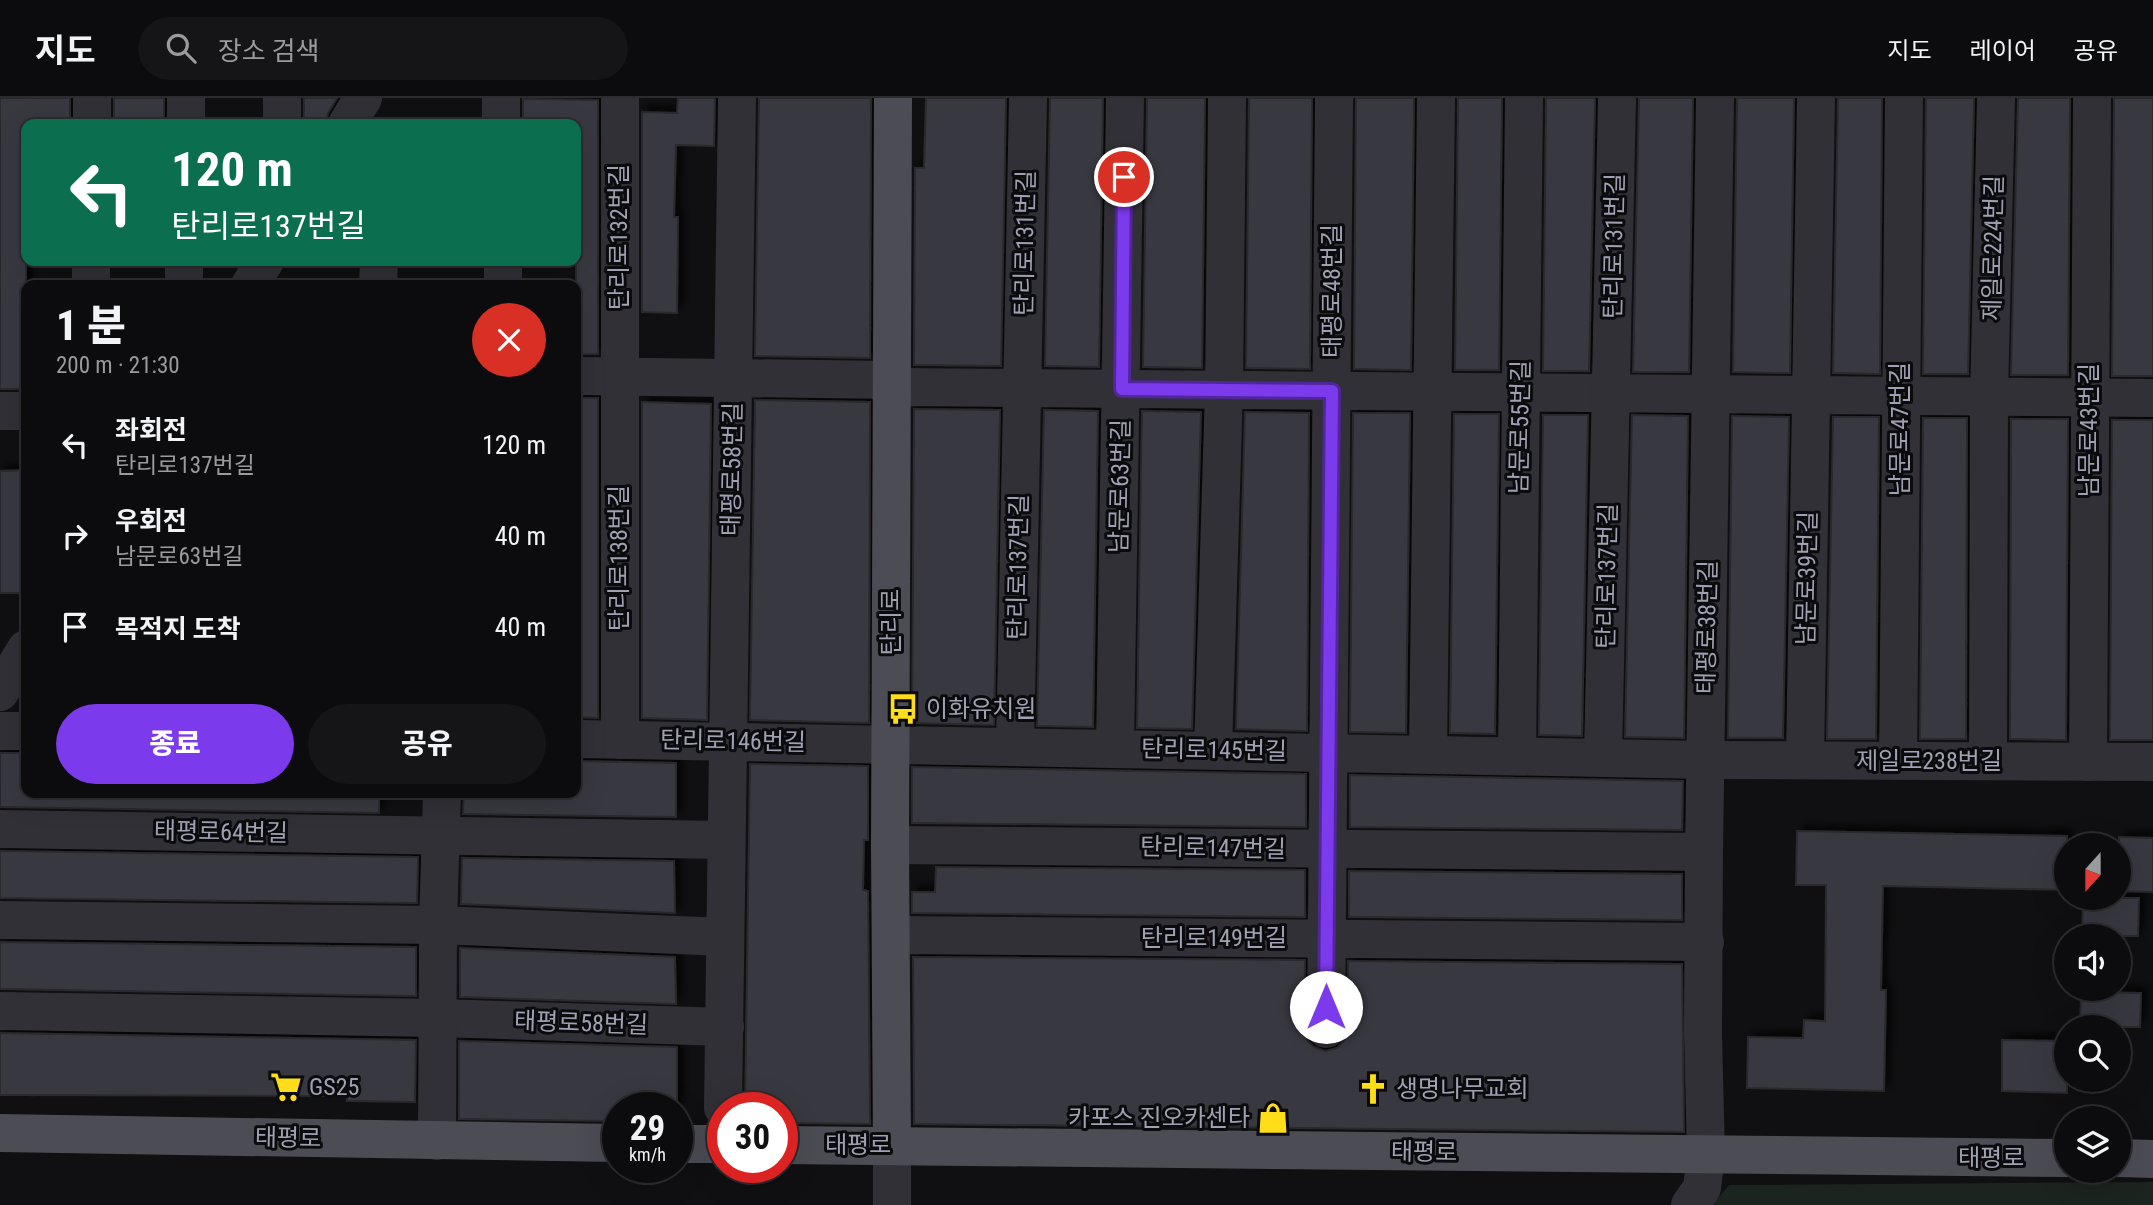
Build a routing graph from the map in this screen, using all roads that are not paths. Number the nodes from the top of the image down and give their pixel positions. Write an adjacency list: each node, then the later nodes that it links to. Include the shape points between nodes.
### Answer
1 (92, 98): 22 (street)
2 (186, 98): 23 (street)
3 (282, 98): 24 (street)
4 (363, 98): 25 (street)
5 (380, 98): 26 (street)
6 (501, 98): 27 (street)
7 (620, 98): 29 (street, 탄리로132번길)
8 (737, 98): 30 (street, 태평로58번길)
9 (893, 98): 31 (main road, 탄리로)
10 (1028, 98): 32 (street, 탄리로131번길)
11 (1125, 98): 33 (street, 남문로63번길)
12 (1227, 98): 34 (street)
13 (1334, 98): 35 (street, 태평로48번길)
14 (1436, 98): 36 (street)
15 (1524, 98): 37 (street, 남문로55번길)
16 (1618, 98): 38 (street, 탄리로131번길)
17 (1715, 98): 39 (street, 태평로38번길)
18 (1816, 98): 40 (street)
19 (1904, 98): 41 (street, 남문로47번길)
20 (1996, 98): 42 (street, 제일로224번길)
21 (2092, 98): 43 (street, 남문로43번길)
22 (92, 119)
23 (186, 119)
24 (282, 119)
25 (350, 119)
26 (380, 119)
27 (502, 119)
28 (581, 376): 29 (street)
29 (618, 376): 30 (street); 52 (street, 탄리로138번길)
30 (733, 378): 31 (street); 53 (street, 태평로58번길)
31 (892, 384): 32 (street); 54 (main road, 탄리로)
32 (1022, 388): 33 (street); 55 (street, 탄리로137번길)
33 (1122, 389): 34 (street); 56 (street, 남문로63번길)
34 (1224, 390): 35 (street); 57 (street)
35 (1332, 391): 36 (street); 58 (street, 태평로48번길)
36 (1434, 393): 37 (street); 59 (street)
37 (1520, 393): 38 (street); 60 (street, 남문로55번길)
38 (1611, 394): 39 (street); 61 (street, 탄리로137번길)
39 (1710, 395): 40 (street); 62 (street, 태평로38번길)
40 (1810, 396): 41 (street); 63 (street, 남문로39번길)
41 (1900, 397): 42 (street); 64 (street, 남문로47번길)
42 (1989, 397): 43 (street); 65 (street)
43 (2089, 398): 44 (street); 66 (street, 남문로43번길)
44 (2153, 398)
45 (0, 411): 46 (street)
46 (21, 411)
47 (21, 657): 48 (street)
48 (0, 692)
49 (0, 731): 50 (street)
50 (21, 731)
51 (581, 739): 52 (street, 탄리로146번길)
52 (620, 740): 53 (street, 탄리로146번길)
53 (728, 741): 54 (street, 탄리로146번길); 71 (street, 태평로58번길)
54 (891, 744): 55 (street, 탄리로145번길); 72 (main road, 탄리로)
55 (1015, 747): 56 (street, 탄리로145번길)
56 (1115, 748): 57 (street, 탄리로145번길)
57 (1213, 750): 58 (street, 탄리로145번길)
58 (1328, 752): 59 (street, 탄리로145번길); 73 (street, 태평로48번길)
59 (1428, 754): 60 (street, 탄리로145번길)
60 (1517, 756): 61 (street, 탄리로145번길)
61 (1603, 758): 62 (street, 탄리로145번길)
62 (1706, 760): 63 (street, 제일로238번길); 74 (street, 태평로38번길)
63 (1805, 760): 64 (street, 제일로238번길)
64 (1898, 761): 65 (street, 제일로238번길)
65 (1989, 761): 66 (street, 제일로238번길)
66 (2088, 762): 67 (street, 제일로238번길)
67 (2153, 762)
68 (442, 798): 70 (street)
69 (0, 829): 70 (street, 태평로64번길)
70 (442, 835): 71 (street); 76 (street)
71 (726, 840): 78 (street, 태평로58번길)
72 (890, 845): 73 (street, 탄리로147번길); 77 (main road, 탄리로)
73 (1327, 849): 74 (street, 탄리로147번길); 79 (street, 태평로48번길)
74 (1704, 852): 80 (street, 태평로38번길)
75 (0, 920): 76 (street)
76 (438, 925): 78 (street); 82 (street)
77 (891, 935): 79 (street, 탄리로149번길); 90 (main road, 탄리로)
78 (725, 937): 83 (street, 태평로58번길)
79 (1326, 939): 80 (street, 탄리로149번길); 84 (street, 태평로48번길)
80 (1705, 942): 91 (street, 태평로38번길)
81 (0, 1011): 82 (street)
82 (438, 1018): 83 (street, 태평로58번길); 87 (street)
83 (725, 1027): 85 (street, 태평로58번길)
84 (1326, 1029)
85 (723, 1092)
86 (0, 1133): 87 (main road, 태평로)
87 (437, 1141): 88 (main road, 태평로)
88 (602, 1143)
89 (798, 1145): 90 (main road, 태평로)
90 (892, 1146): 91 (main road, 태평로); 95 (street)
91 (1706, 1156): 92 (main road, 태평로); 96 (street, 태평로38번길, via 1702,1188)
92 (2054, 1158)
93 (2131, 1158): 94 (main road)
94 (2153, 1158)
95 (892, 1205)
96 (1690, 1205)

